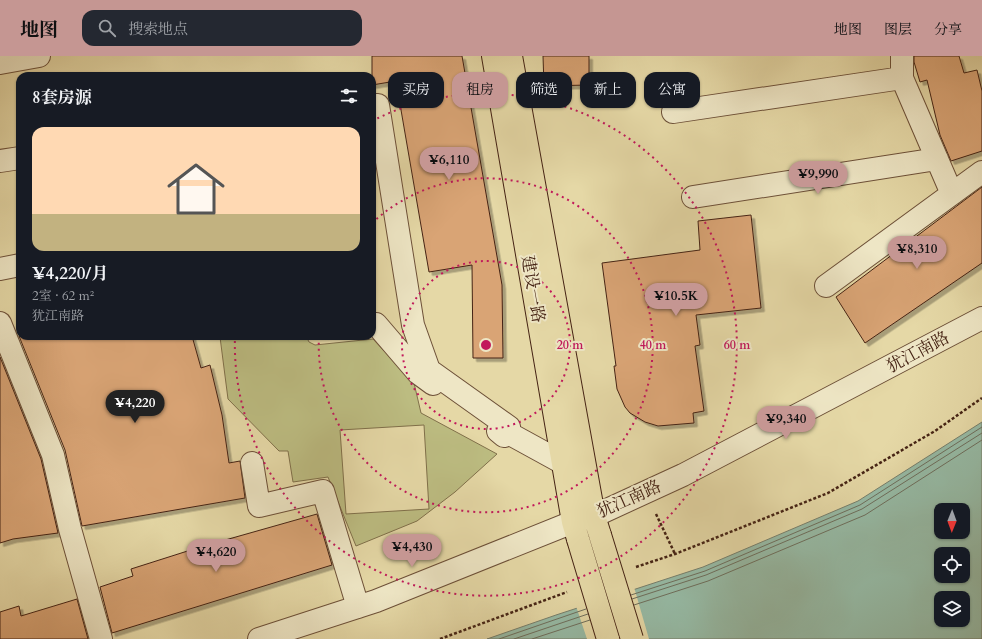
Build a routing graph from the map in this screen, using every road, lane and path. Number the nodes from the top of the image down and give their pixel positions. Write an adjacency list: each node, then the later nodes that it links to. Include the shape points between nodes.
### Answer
1 (39, 56): 5 (street)
2 (493, 56): 26 (main road, 建设一路)
3 (511, 56): 28 (main road)
4 (902, 56): 6 (street)
5 (0, 63)
6 (902, 78): 8 (street); 10 (street)
7 (376, 104): 18 (street, via 378,104)
8 (673, 112)
9 (16, 159): 11 (street)
10 (937, 159): 13 (street); 14 (street)
11 (0, 161)
12 (982, 172): 13 (street)
13 (952, 194): 17 (street)
14 (693, 197)
15 (16, 266): 16 (street)
16 (0, 269)
17 (826, 286)
18 (409, 301): 21 (street, via 397,320); 24 (street, via 413,325 429,370 509,427)
19 (982, 318): 28 (street, 犹江南路, via 683,474)
20 (0, 323): 34 (street, via 53,455 70,529)
21 (376, 324)
22 (376, 326): 24 (street, via 418,373 504,436)
23 (982, 398): 30 (path, via 935,431 828,493)
24 (510, 434): 26 (street)
25 (252, 463): 33 (street, via 259,506 323,491)
26 (563, 463): 29 (main road, 建设一路)
27 (656, 514): 30 (path)
28 (597, 525): 29 (street, 犹江南路); 38 (main road, bridge)
29 (576, 530): 33 (street, 犹江南路); 37 (main road, 建设一路, bridge)
30 (675, 554): 31 (path)
31 (632, 569)
32 (568, 592): 36 (path)
33 (358, 607): 35 (street, 犹江南路)
34 (101, 639)
35 (259, 639)
36 (440, 639)
37 (608, 639)
38 (632, 639)

